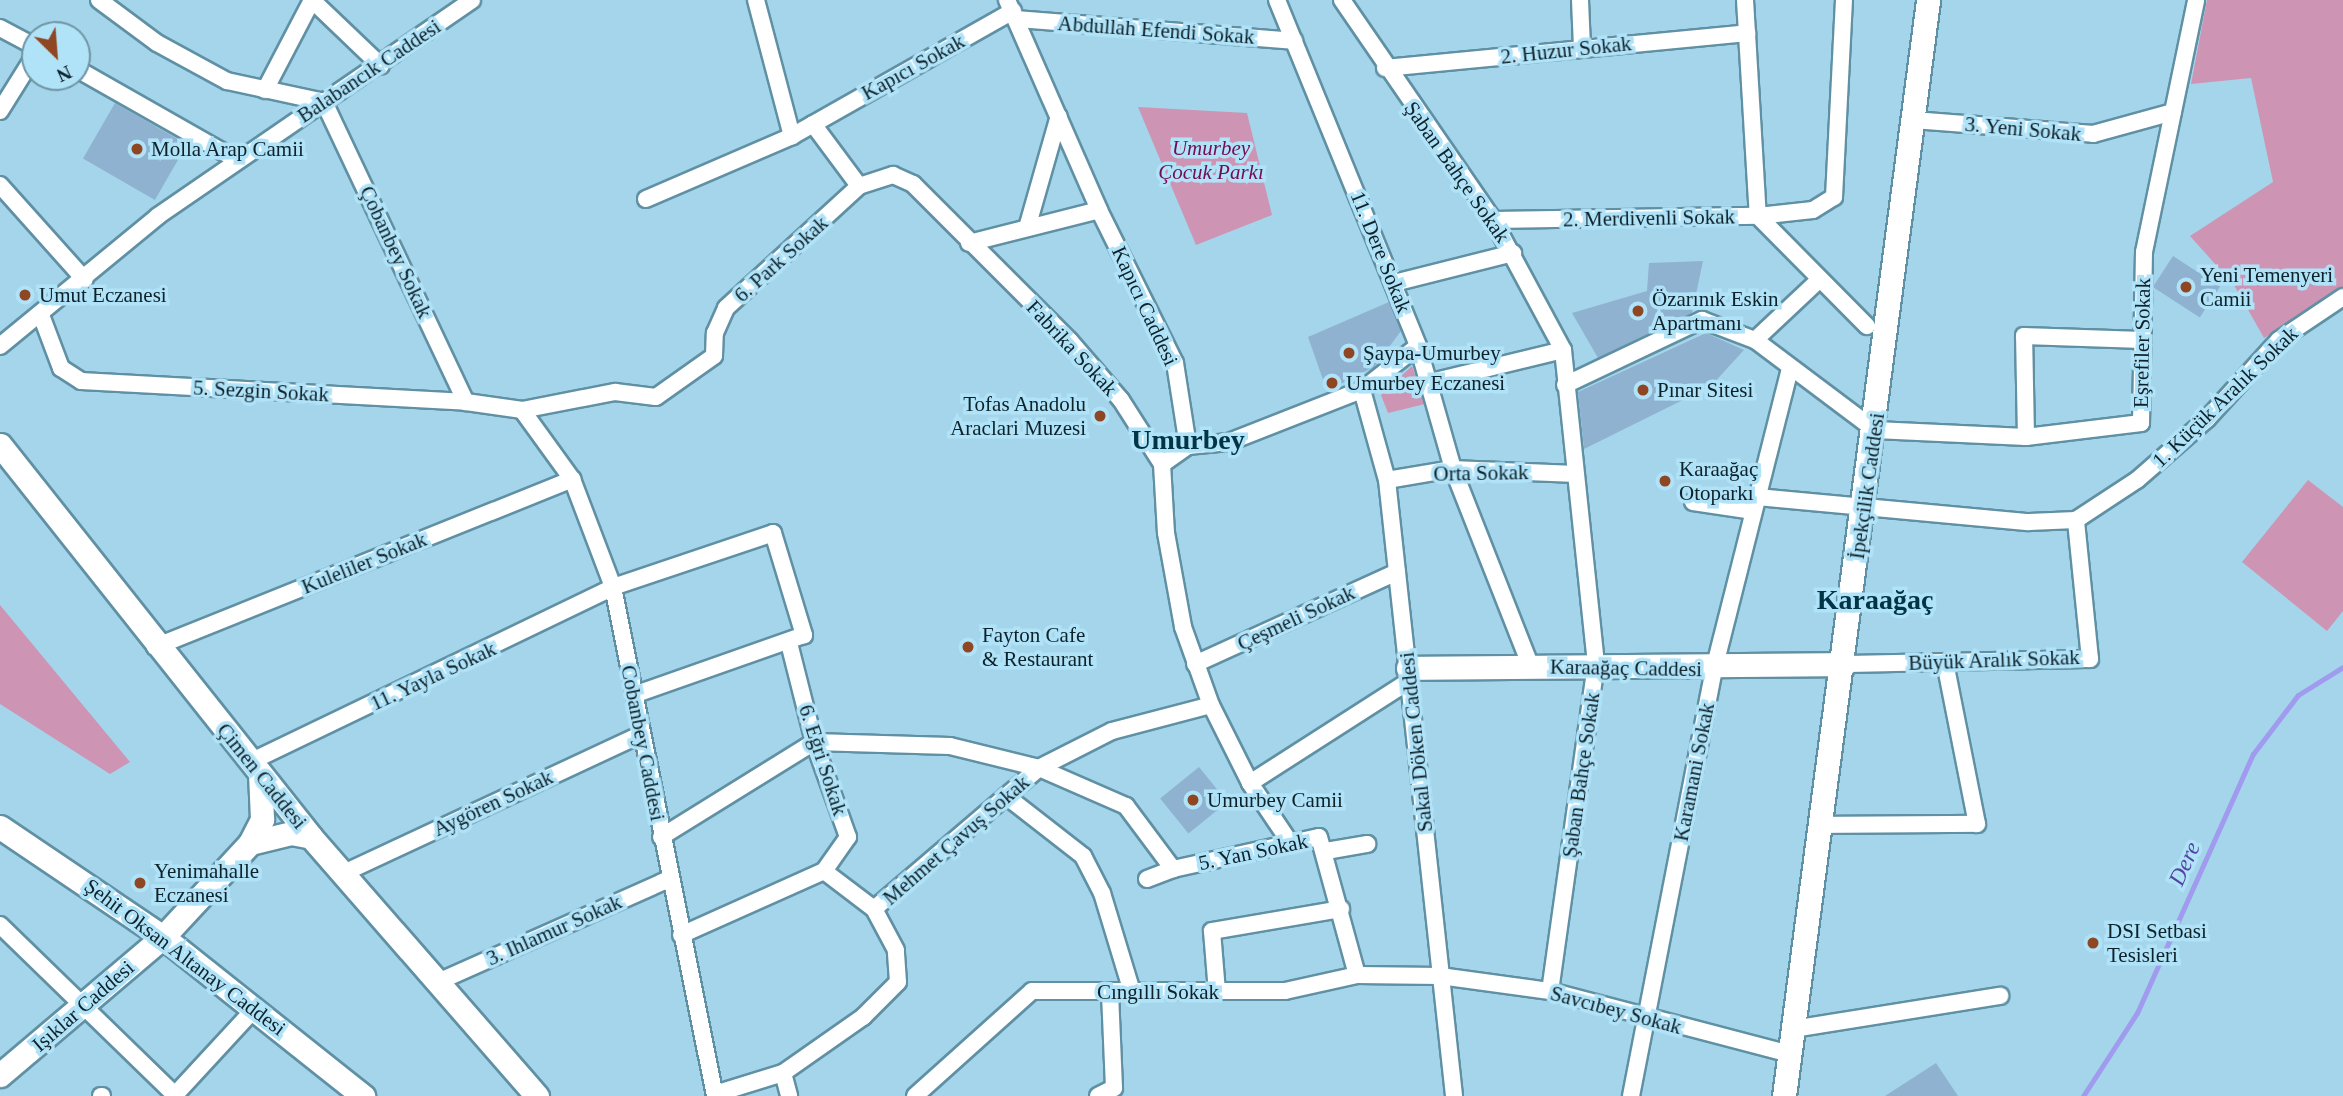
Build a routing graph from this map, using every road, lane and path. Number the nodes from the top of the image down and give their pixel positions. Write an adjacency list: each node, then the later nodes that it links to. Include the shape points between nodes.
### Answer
1 (99, 0): 22 (street, via 157,43 227,81)
2 (312, 0): 18 (street); 22 (street)
3 (472, 0): 18 (street, Balabancık Caddesi)
4 (756, 0): 29 (street)
5 (1276, 0): 16 (street, 11. Dere Sokak)
6 (1342, 0): 19 (street, Şaban Bahçe Sokak)
7 (1580, 0): 17 (street)
8 (1745, 0): 14 (street)
9 (1844, 0): 35 (street, via 1834,197 1813,210)
10 (1928, 0): 27 (main road, İpekçilik Caddesi)
11 (2196, 0): 25 (street, Eşrefiler Sokak)
12 (1012, 10): 16 (street, Abdullah Efendi Sokak); 26 (street, Kapıcı Caddesi); 28 (street, Kapıcı Sokak)
13 (0, 28): 15 (street)
14 (1747, 33): 17 (street, 2. Huzur Sokak); 35 (street)
15 (21, 39)
16 (1294, 41): 42 (street, 11. Dere Sokak)
17 (1581, 48): 19 (street, 2. Huzur Sokak)
18 (381, 66): 23 (street, Balabancık Caddesi)
19 (1385, 68): 36 (street, Şaban Bahçe Sokak)
20 (21, 77): 24 (street)
21 (91, 77): 30 (street)
22 (265, 90): 23 (street)
23 (324, 102): 30 (street, Balabancık Caddesi); 55 (street, Çobanbey Sokak)
24 (0, 111)
25 (2173, 112): 27 (street, 3. Yeni Sokak, via 2093,134); 46 (street, Eşrefiler Sokak, via 2144,252)
26 (1059, 116): 34 (street, Kapıcı Caddesi); 37 (street)
27 (1913, 120): 57 (main road, İpekçilik Caddesi)
28 (813, 124): 29 (street, Kapıcı Sokak); 32 (street)
29 (792, 136): 33 (street, Kapıcı Sokak)
30 (237, 160): 41 (street, Balabancık Caddesi, via 158,216)
31 (0, 186): 41 (street)
32 (859, 186): 38 (street, 6. Park Sokak, via 893,175 913,184); 56 (street, 6. Park Sokak, via 726,308 715,332 714,356 656,397 615,392)
33 (646, 200)
34 (1099, 210): 37 (street); 60 (street, Kapıcı Caddesi, via 1174,363)
35 (1758, 216): 36 (street, 2. Merdivenli Sokak); 40 (street, 2. Merdivenli Sokak)
36 (1493, 220): 39 (street, Şaban Bahçe Sokak)
37 (1027, 228): 38 (street)
38 (969, 243): 61 (street, Fabrika Sokak, via 1121,400)
39 (1513, 253): 42 (street); 50 (street, Şaban Bahçe Sokak)
40 (1819, 279): 45 (street, 2. Merdivenli Sokak); 47 (street)
41 (85, 280): 44 (street, Balabancık Caddesi)
42 (1394, 282): 49 (street, 11. Dere Sokak)
43 (2343, 297): 69 (street, 1. Küçük Aralık Sokak, via 2279,340 2207,419 2137,480)
44 (41, 315): 48 (street, Balabancık Caddesi); 55 (street, 5. Sezgin Sokak, via 61,368 81,381)
45 (1867, 326)
46 (2142, 340): 58 (street, Eşrefiler Sokak, via 2141,423); 58 (street, via 2024,336)
47 (1755, 341): 51 (street); 53 (street, via 1702,320)
48 (0, 346)
49 (1418, 346): 52 (street, 11. Dere Sokak); 54 (street)
50 (1563, 350): 52 (street); 53 (street, Şaban Bahçe Sokak)
51 (1790, 368): 57 (street); 67 (street, Karamani Sokak)
52 (1431, 382): 62 (street, 11. Dere Sokak)
53 (1565, 385): 63 (street, Şaban Bahçe Sokak)
54 (1362, 390): 60 (street, via 1229,442); 65 (street, Sakal Döken Caddesi)
55 (466, 402): 56 (street, 5. Sezgin Sokak)
56 (522, 410): 64 (street, Cobanbey Caddesi)
57 (1875, 430): 58 (street, Eşrefiler Sokak); 68 (main road, İpekçilik Caddesi)
58 (2026, 437)
59 (0, 445): 73 (main road, Çimen Caddesi)
60 (1188, 446): 61 (street)
61 (1162, 464): 75 (street, via 1167,533)
62 (1453, 469): 63 (street, Orta Sokak); 65 (street, Orta Sokak); 78 (street, 11. Dere Sokak)
63 (1575, 474): 76 (street, Şaban Bahçe Sokak)
64 (572, 479): 71 (street, Cobanbey Caddesi); 73 (street, Kuleliler Sokak)
65 (1387, 480): 70 (street, Sakal Döken Caddesi)
66 (1693, 502): 67 (street)
67 (1755, 504): 68 (street); 79 (street, Karamani Sokak)
68 (1863, 509): 69 (street, via 2029,522); 77 (main road, İpekçilik Caddesi)
69 (2076, 520): 74 (street, Büyük Aralık Sokak, via 2090,659)
70 (1397, 572): 75 (street, Çeşmeli Sokak); 80 (street, Sakal Döken Caddesi)
71 (614, 587): 72 (street, 11. Yayla Sokak, via 773,533 804,635); 81 (street, Cobanbey Caddesi); 85 (street, 11. Yayla Sokak)
72 (789, 643): 81 (street); 84 (street, 6. Eğri Sokak)
73 (155, 647): 85 (main road, Çimen Caddesi)
74 (1945, 662): 77 (street, Büyük Aralık Sokak); 89 (street, via 1978,824)
75 (1195, 664): 82 (street)
76 (1597, 664): 78 (main road, Karaağaç Caddesi); 79 (main road, Karaağaç Caddesi); 110 (street, Şaban Bahçe Sokak)
77 (1844, 664): 79 (main road, Karaağaç Caddesi); 89 (main road, İpekçilik Caddesi)
78 (1531, 667): 80 (main road, Karaağaç Caddesi)
79 (1714, 669): 117 (street, Karamani Sokak)
80 (1409, 674): 87 (street); 108 (street, Sakal Döken Caddesi)
81 (634, 695): 83 (street, Cobanbey Caddesi)
82 (1211, 705): 86 (street, Mehmet Çavuş Sokak, via 1112,732); 87 (street)
83 (640, 735): 92 (street, Cobanbey Caddesi); 99 (street, Aygören Sokak)
84 (814, 742): 86 (street, 5. Yan Sokak, via 950,746); 92 (street); 98 (street, 6. Eğri Sokak, via 848,837)
85 (255, 768): 91 (main road, Çimen Caddesi); 93 (main road, via 262,819)
86 (1039, 768): 88 (street, Mehmet Çavuş Sokak); 97 (street, 5. Yan Sokak, via 1126,806)
87 (1250, 783): 94 (street)
88 (1006, 796): 102 (street, Mehmet Çavuş Sokak); 112 (street, via 1083,856 1102,893)
89 (1817, 825): 118 (main road, İpekçilik Caddesi)
90 (0, 827): 106 (main road, Şehit Oksan Altanay Caddesi)
91 (311, 837): 93 (main road, via 291,833); 99 (main road, Çimen Caddesi)
92 (660, 837): 100 (street, Cobanbey Caddesi)
93 (250, 843): 106 (main road, Işıklar Caddesi)
94 (1291, 844): 96 (street, 5. Yan Sokak, via 1319,837); 97 (street, 5. Yan Sokak)
95 (1367, 844): 96 (street)
96 (1326, 851): 103 (street)
97 (1173, 869): 101 (street, 5. Yan Sokak)
98 (824, 871): 102 (street); 105 (street)
99 (346, 872): 109 (main road, Çimen Caddesi)
100 (668, 879): 105 (street, Cobanbey Caddesi); 109 (street, 3. Ihlamur Sokak)
101 (1147, 879)
102 (874, 909): 121 (street, Mehmet Çavuş Sokak, via 896,950 898,982 863,1017)
103 (1341, 909): 107 (street); 113 (street, via 1212,931)
104 (0, 925): 115 (street)
105 (681, 935): 123 (street, Cobanbey Caddesi)
106 (163, 937): 115 (main road, Işıklar Caddesi); 116 (main road, Şehit Oksan Altanay Caddesi)
107 (1357, 975): 108 (street, Cıngıllı Sokak); 113 (street, Cıngıllı Sokak, via 1285,990)
108 (1440, 976): 110 (street, Savcıbey Sokak); 129 (street, Sakal Döken Caddesi)
109 (440, 981): 125 (main road, Çimen Caddesi)
110 (1549, 991): 117 (street, Savcıbey Sokak)
111 (1110, 992): 112 (street, Cıngıllı Sokak); 127 (street, Cıngıllı Sokak, via 1032,991); 128 (street, via 1114,1088)
112 (1132, 992): 113 (street, Cıngıllı Sokak)
113 (1217, 992)
114 (2000, 996): 118 (street)
115 (85, 1006): 120 (main road, Işıklar Caddesi); 122 (street)
116 (256, 1007): 122 (street); 124 (main road, Şehit Oksan Altanay Caddesi)
117 (1647, 1018): 119 (street, Savcıbey Sokak); 130 (street, Karamani Sokak)
118 (1793, 1030): 119 (main road, İpekçilik Caddesi)
119 (1790, 1054): 131 (main road, İpekçilik Caddesi)
120 (3, 1069)
121 (783, 1073): 123 (street, Mehmet Çavuş Sokak); 126 (street)
122 (174, 1095)
123 (715, 1095)
124 (363, 1096)
125 (537, 1096)
126 (789, 1096)
127 (915, 1096)
128 (1098, 1096)
129 (1454, 1096)
130 (1631, 1096)
131 (1784, 1096)

